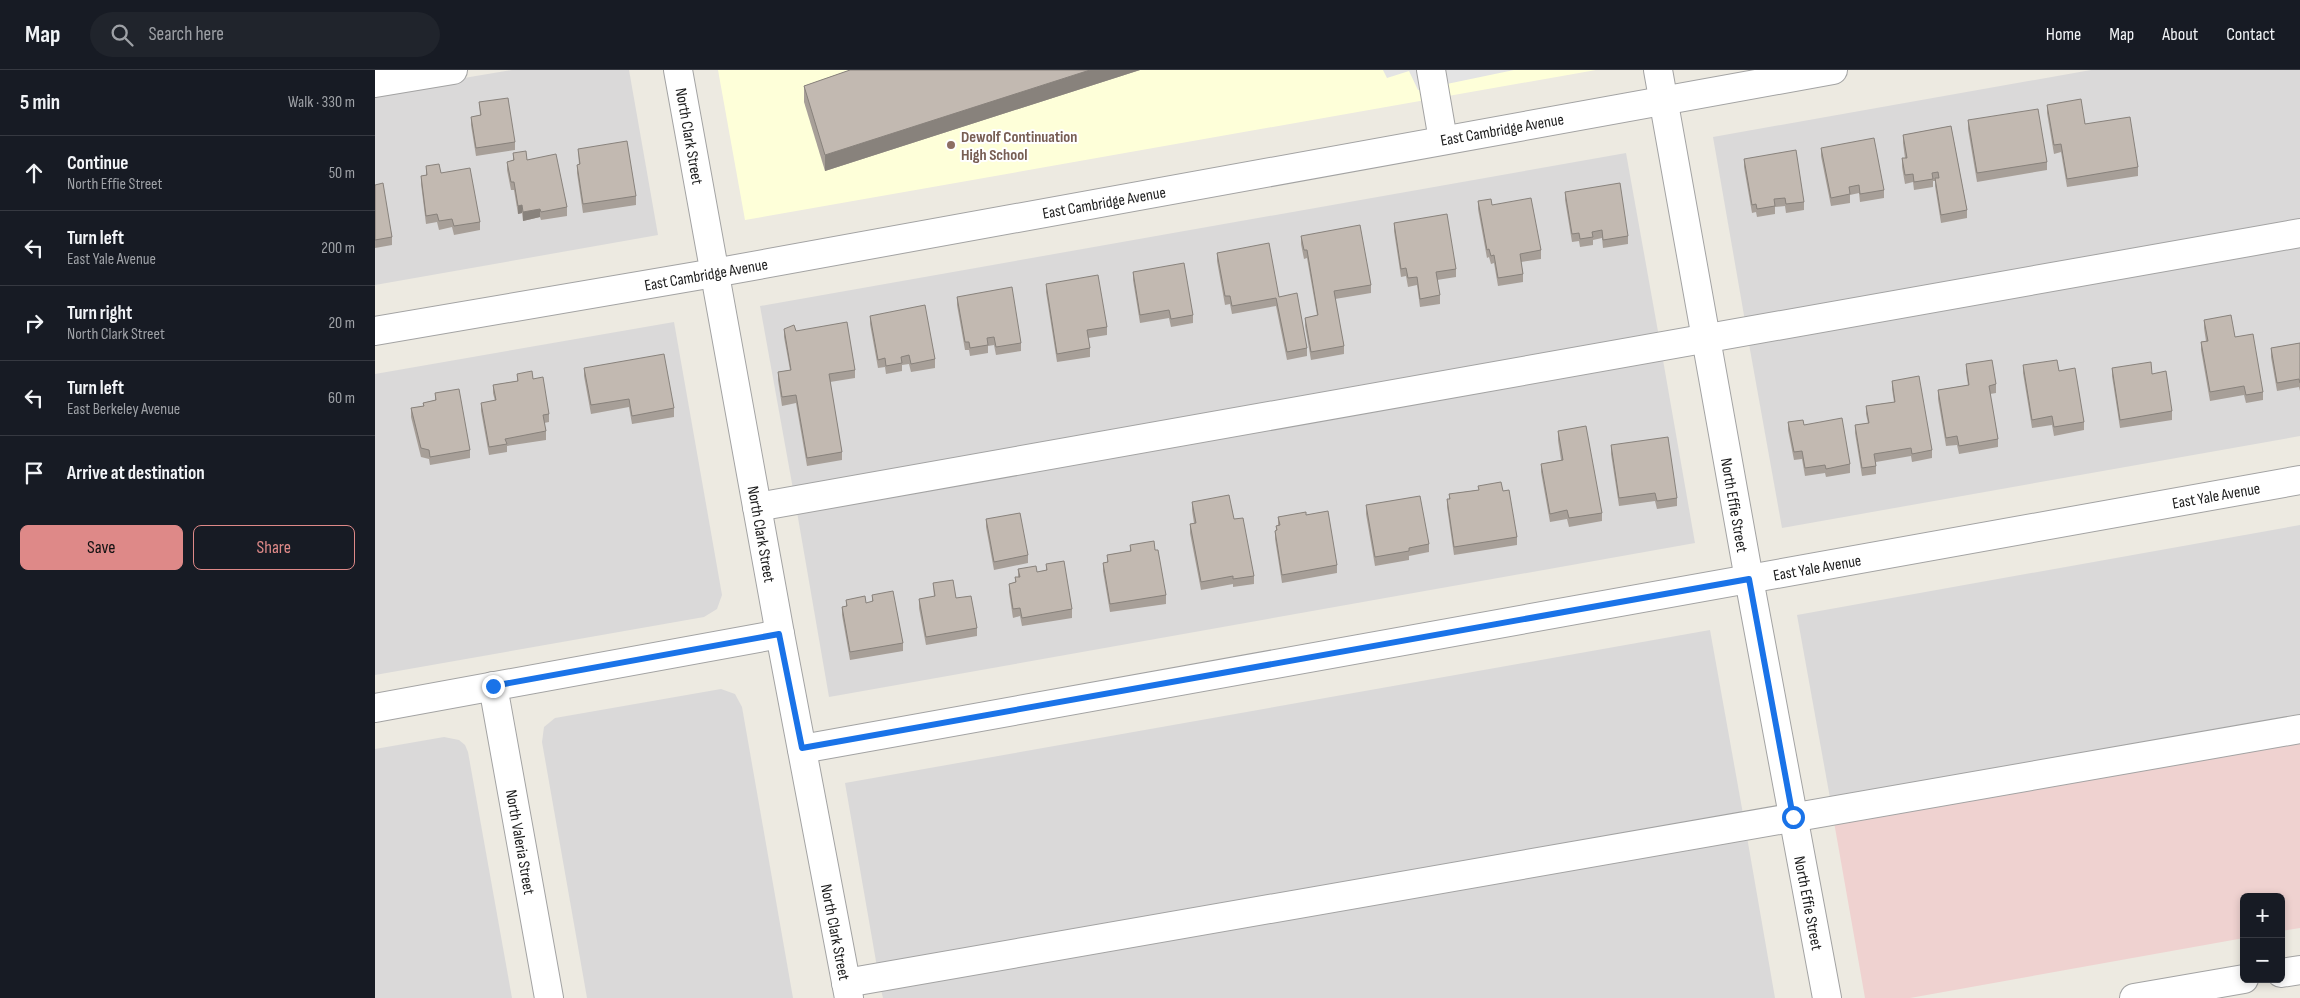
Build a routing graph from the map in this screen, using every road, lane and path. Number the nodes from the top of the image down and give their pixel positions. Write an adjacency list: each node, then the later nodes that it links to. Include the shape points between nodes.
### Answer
1 (453, 70): 6 (street)
2 (678, 70): 10 (street, North Clark Street)
3 (1431, 70): 8 (street)
4 (1658, 70): 7 (street, North Effie Street)
5 (1833, 70): 7 (street, East Cambridge Avenue)
6 (375, 84)
7 (1663, 100): 8 (street, East Cambridge Avenue); 12 (street, North Effie Street)
8 (1443, 140): 10 (street, East Cambridge Avenue)
9 (2300, 233): 12 (street)
10 (715, 273): 11 (street, East Cambridge Avenue); 14 (street, North Clark Street)
11 (375, 331)
12 (1705, 338): 14 (street); 15 (street, North Effie Street)
13 (2300, 480): 15 (street, East Yale Avenue)
14 (757, 507): 16 (street, North Clark Street)
15 (1749, 579): 20 (street, East Yale Avenue); 21 (street, North Effie Street)
16 (779, 634): 17 (street); 20 (street, North Clark Street)
17 (493, 686): 18 (street); 26 (street, North Valeria Street)
18 (375, 708)
19 (2300, 729): 21 (street)
20 (802, 748): 25 (street, North Clark Street)
21 (1793, 817): 25 (street); 27 (street, North Effie Street)
22 (2300, 970): 23 (street)
23 (2285, 972)
24 (2240, 980): 28 (street)
25 (847, 991)
26 (549, 998)
27 (1827, 998)
28 (2134, 998)

